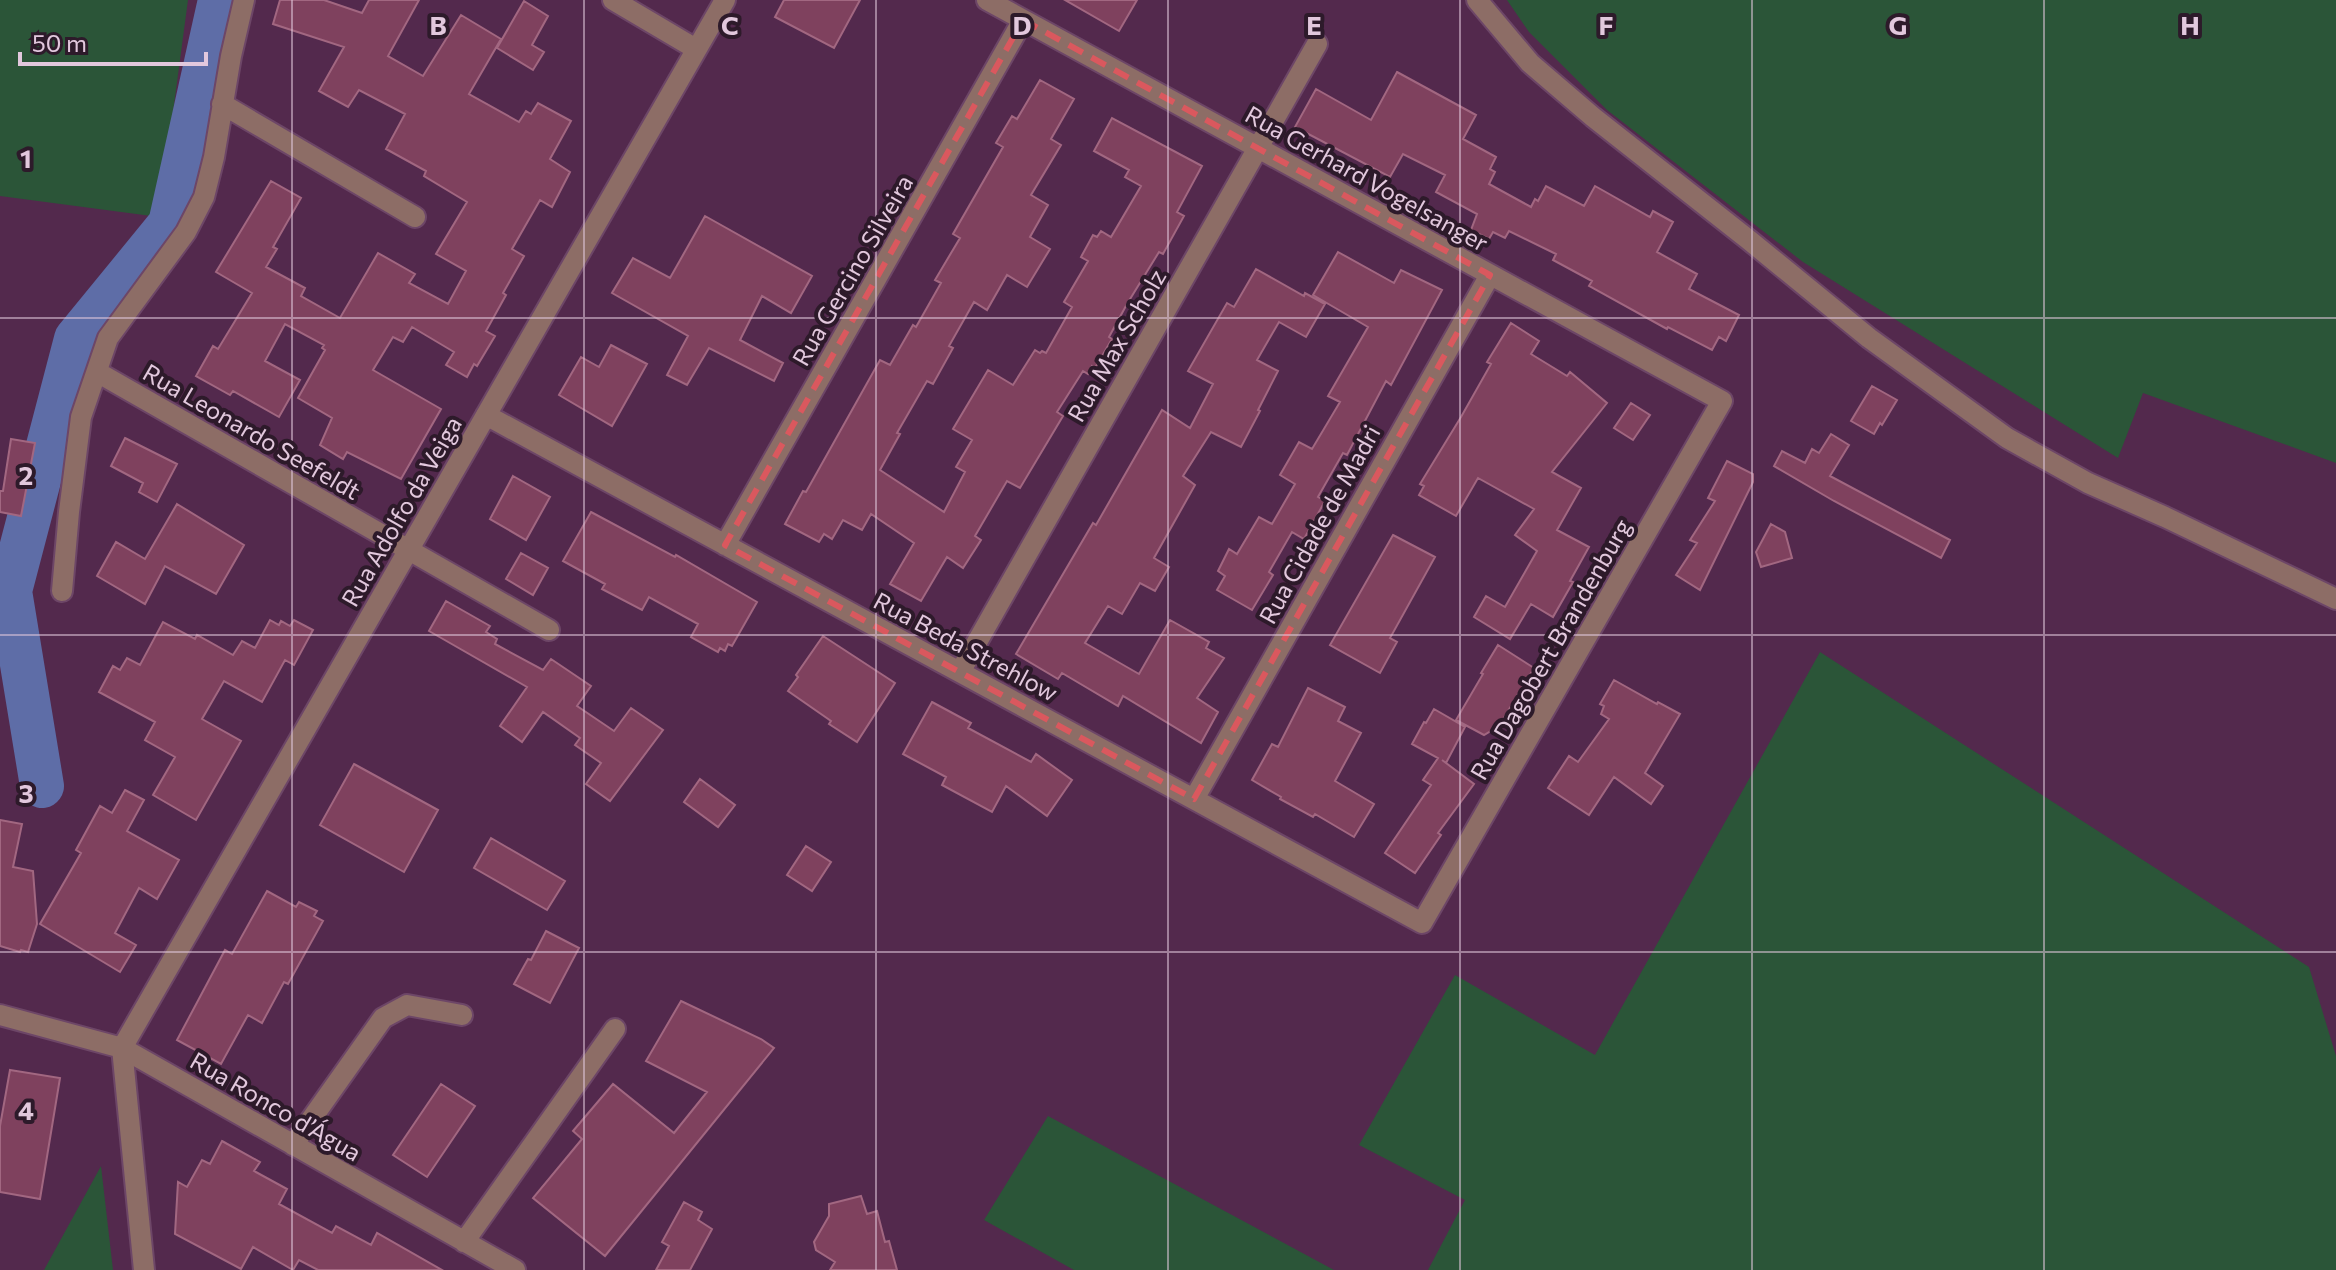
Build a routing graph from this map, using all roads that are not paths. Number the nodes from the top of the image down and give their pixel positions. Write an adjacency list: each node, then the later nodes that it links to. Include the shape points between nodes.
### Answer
1 (244, 0): 9 (street)
2 (613, 0): 8 (street)
3 (725, 0): 8 (street, Rua Adolfo da Veiga)
4 (987, 0): 6 (street, Rua Gerhard Vogelsanger)
5 (1477, 0): 19 (street, via 1530,63 1593,117 1981,421 2088,483)
6 (1023, 20): 10 (street, Rua Gerhard Vogelsanger); 16 (street, Rua Gercino Silveira)
7 (1317, 44): 10 (street, Rua Max Scholz)
8 (696, 49): 15 (street, Rua Adolfo da Veiga)
9 (222, 104): 11 (street); 13 (street, via 204,197 186,232 108,338)
10 (1258, 147): 12 (street, Rua Gerhard Vogelsanger); 21 (street, Rua Max Scholz)
11 (415, 217)
12 (1490, 275): 14 (street, Rua Gerhard Vogelsanger); 22 (street, Rua Cidade de Madri)
13 (97, 372): 17 (street, Rua Leonardo Seefeldt); 18 (street, via 81,417)
14 (1722, 401): 23 (street, Rua Dagobert Brandenburg)
15 (486, 415): 16 (street, Rua Beda Strehlow); 17 (street, Rua Adolfo da Veiga)
16 (725, 545): 21 (street, Rua Beda Strehlow)
17 (408, 550): 20 (street, Rua Leonardo Seefeldt); 27 (street, Rua Adolfo da Veiga)
18 (62, 591)
19 (2336, 599)
20 (549, 630)
21 (960, 672): 22 (street, Rua Beda Strehlow)
22 (1194, 799): 23 (street, Rua Beda Strehlow)
23 (1422, 923)
24 (0, 1015): 27 (street, Rua Ronco d’Água)
25 (462, 1015): 28 (street, via 407,1005 383,1018)
26 (615, 1029): 29 (street)
27 (122, 1048): 28 (street, Rua Ronco d’Água); 30 (street)
28 (293, 1145): 29 (street, Rua Ronco d’Água)
29 (464, 1242): 31 (street, Rua Ronco d’Água)
30 (144, 1270)
31 (515, 1270)

